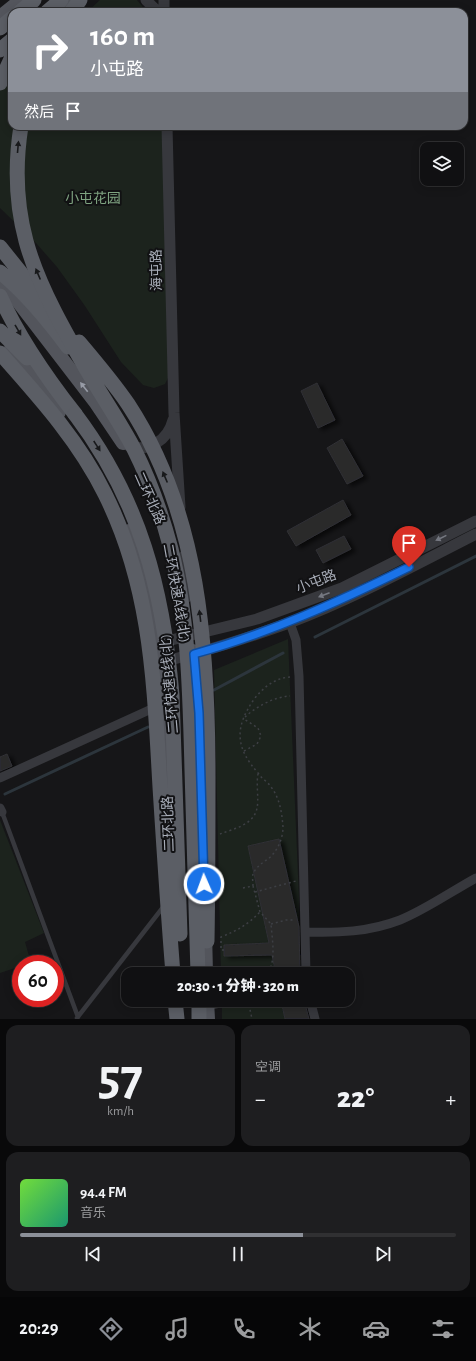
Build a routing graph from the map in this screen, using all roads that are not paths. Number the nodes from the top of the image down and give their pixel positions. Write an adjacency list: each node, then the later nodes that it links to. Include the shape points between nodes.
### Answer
1 (21, 0): 7 (main road)
2 (34, 0): 8 (highway)
3 (50, 0): 9 (highway)
4 (61, 0): 10 (highway)
5 (75, 0): 11 (main road)
6 (146, 0): 12 (street)
7 (11, 8)
8 (25, 8)
9 (43, 8)
10 (51, 8)
11 (65, 8)
12 (154, 8)
13 (8, 11): 14 (main road)
14 (0, 17)
15 (8, 21): 16 (highway)
16 (0, 28)
17 (8, 43): 18 (highway)
18 (0, 50)
19 (8, 55): 20 (highway)
20 (0, 62)
21 (8, 66): 22 (highway)
22 (0, 83)
23 (21, 130): 32 (highway, one-way to 23, bridge, via 60,321 28,249 22,226 18,188)
24 (167, 130): 33 (street, 海屯路)
25 (0, 247): 53 (highway, one-way to 25, bridge, via 207,694 200,614 187,544 167,482 149,442 128,405 99,366)
26 (0, 272): 32 (highway, bridge, via 46,318)
27 (0, 278): 35 (main road, 二环北路, one-way to 27)
28 (0, 296): 34 (highway, one-way to 34, via 30,351)
29 (0, 331): 34 (highway, via 41,373)
30 (0, 334): 40 (main road, 二环北路, via 93,458 113,495 130,533 143,573)
31 (0, 353): 49 (highway, bridge, via 67,432 89,464 114,512 135,571 153,668)
32 (102, 395): 52 (highway, 二环快速A线(北), bridge, via 134,450 151,488 167,534 180,592 190,695)
33 (174, 413): 35 (street, via 169,431 155,444 136,448); 39 (street, 海屯路)
34 (75, 414): 51 (highway, 二环快速B线(北), one-way to 51, bridge, via 103,455 130,506 151,566 162,614 170,666 173,710)
35 (122, 440): 39 (main road, 二环北路, via 164,528 182,586)
36 (476, 521): 39 (street, 小屯路, one-way to 39, via 342,588 257,619)
37 (476, 534): 38 (street, 小屯路, via 342,600)
38 (290, 622): 41 (street, 小屯路); 48 (street, via 296,640 299,676)
39 (191, 634): 40 (street, 小屯路); 41 (main road, 二环北路)
40 (158, 643): 42 (main road, 二环北路)
41 (194, 654): 42 (street, 小屯路); 54 (main road, 二环北路, via 199,716)
42 (160, 662): 43 (main road, 二环北路)
43 (164, 703): 44 (street); 47 (main road, 二环北路)
44 (0, 778)
45 (1, 810): 60 (lane)
46 (476, 878): 48 (street, via 406,917 382,926 335,933)
47 (170, 901): 50 (main road, 二环北路); 60 (lane)
48 (306, 932): 55 (street)
49 (173, 967)
50 (173, 967)
51 (181, 967)
52 (198, 967)
53 (206, 967)
54 (206, 967)
55 (306, 967)
56 (174, 1007): 61 (main road)
57 (175, 1007): 62 (highway)
58 (182, 1007): 63 (highway)
59 (312, 1007): 64 (street)
60 (77, 1018)
61 (174, 1019)
62 (177, 1019)
63 (182, 1019)
64 (315, 1019)

